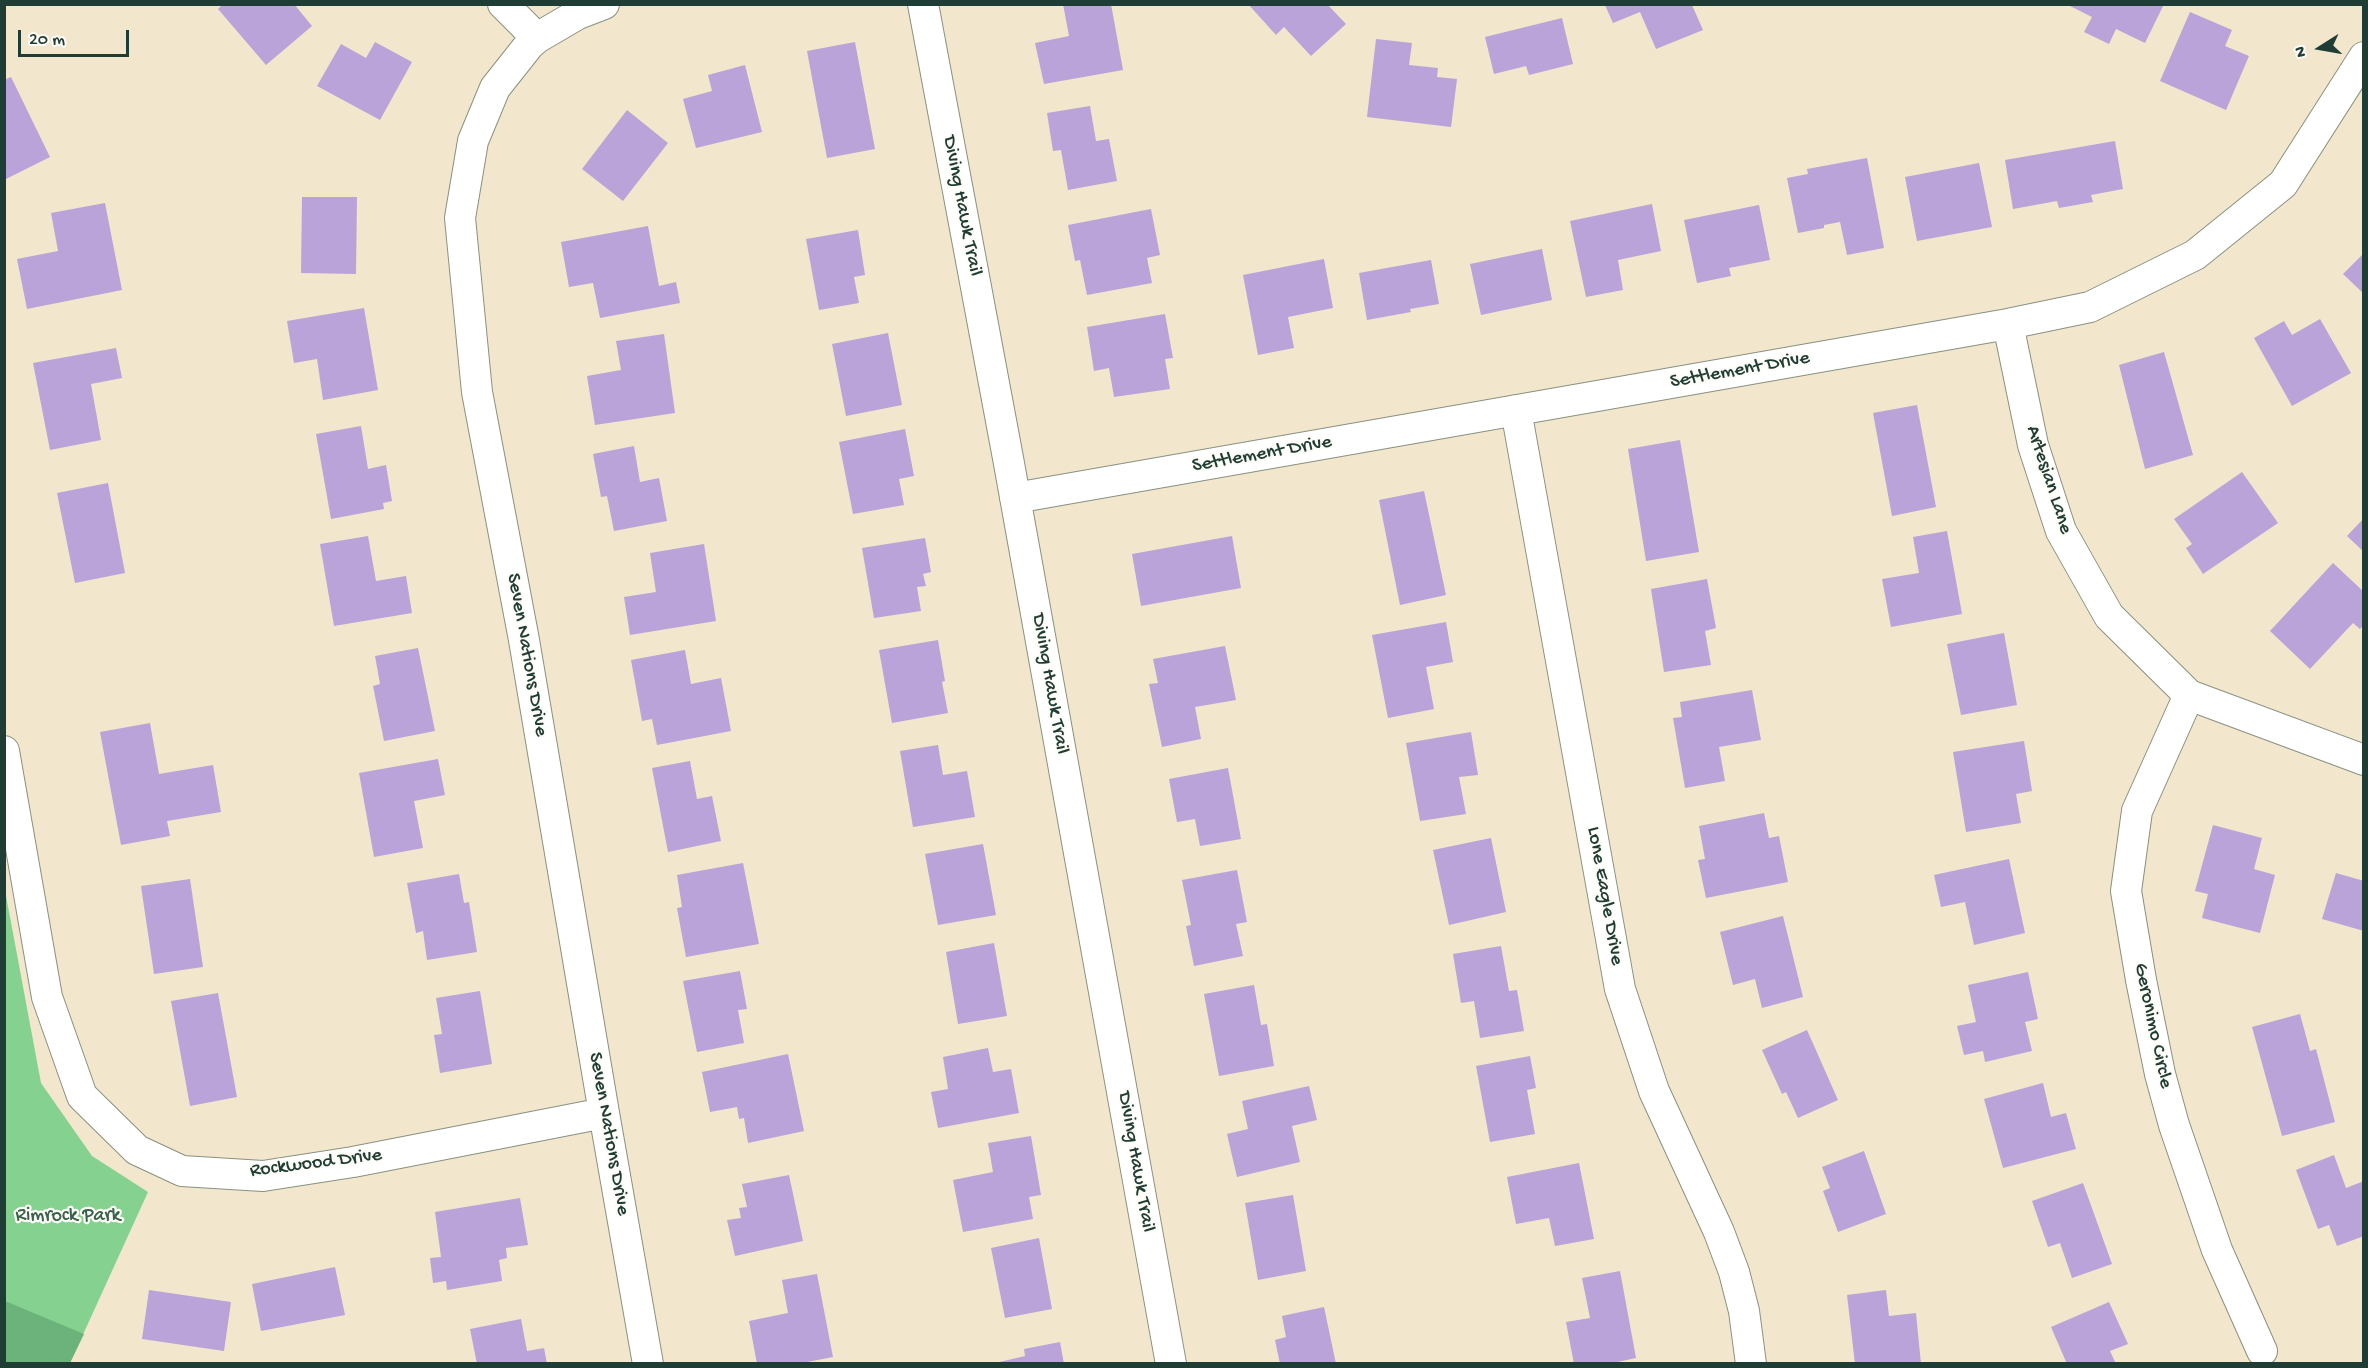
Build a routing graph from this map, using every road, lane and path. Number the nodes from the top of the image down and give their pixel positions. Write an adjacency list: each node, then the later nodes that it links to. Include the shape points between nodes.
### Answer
1 (503, 4): 4 (street)
2 (604, 4): 4 (street, Seven Nations Drive)
3 (923, 4): 8 (street, Diving Hawk Trail)
4 (537, 38): 12 (street, Seven Nations Drive, via 495,88 473,141 460,218 477,392 524,640)
5 (2364, 57): 6 (street, Settlement Drive, via 2283,184 2195,255 2090,307)
6 (2008, 324): 7 (street, Settlement Drive); 9 (street, Artesian Lane, via 2033,445 2061,531 2109,616)
7 (1516, 410): 8 (street, Settlement Drive); 16 (street, Lone Eagle Drive, via 1620,989 1654,1091 1730,1262 1744,1311)
8 (1015, 498): 15 (street, Diving Hawk Trail)
9 (2189, 695): 11 (street, Artesian Lane); 13 (street, Geronimo Circle, via 2137,811 2126,891 2160,1074 2174,1125 2217,1250)
10 (4, 751): 12 (street, Rockwood Drive, via 47,997 82,1096 136,1150 182,1171 263,1176)
11 (2364, 760)
12 (604, 1113): 14 (street, Seven Nations Drive)
13 (2262, 1351)
14 (648, 1364)
15 (1171, 1364)
16 (1752, 1364)

